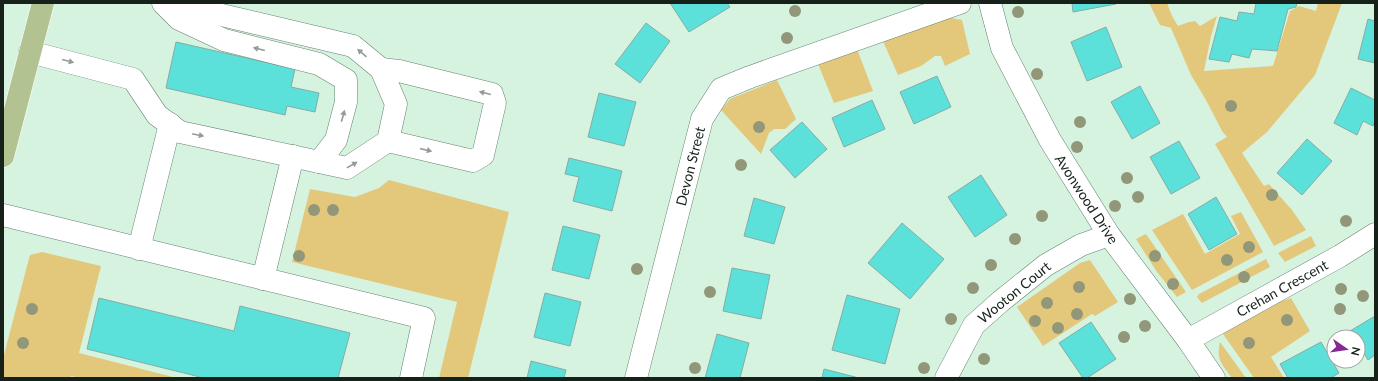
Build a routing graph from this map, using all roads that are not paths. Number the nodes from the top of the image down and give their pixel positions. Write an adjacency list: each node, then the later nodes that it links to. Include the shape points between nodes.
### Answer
1 (43, 3): 6 (main road)
2 (163, 3): 12 (street, one-way to 2, via 336,140 346,102 346,80 320,64 224,40 179,19)
3 (171, 3): 7 (street, one-way to 3, via 354,46)
4 (960, 3): 20 (street, Devon Street, via 750,77 721,90 702,119)
5 (990, 3): 15 (street, Avonwood Drive, via 1002,48 1050,140)
6 (30, 52): 8 (street, one-way to 8, via 133,78 157,115); 10 (main road)
7 (381, 69): 9 (street, via 396,104); 9 (street, one-way to 7, via 473,161 483,155 495,103 492,94 399,71)
8 (170, 124): 11 (street, one-way to 11, via 180,132); 16 (street)
9 (388, 141): 12 (street, one-way to 9, via 347,168)
10 (3, 156)
11 (293, 156): 12 (street); 17 (street)
12 (318, 162)
13 (3, 216): 16 (street)
14 (1375, 234): 18 (street, Crehan Crescent)
15 (1109, 235): 18 (street, Avonwood Drive); 21 (street, Wooton Court, via 1081,244 1046,264 1001,301 974,325)
16 (139, 249): 17 (street)
17 (263, 279): 19 (street, via 424,318)
18 (1188, 340): 22 (street, Avonwood Drive)
19 (411, 378)
20 (636, 378)
21 (946, 378)
22 (1214, 378)

